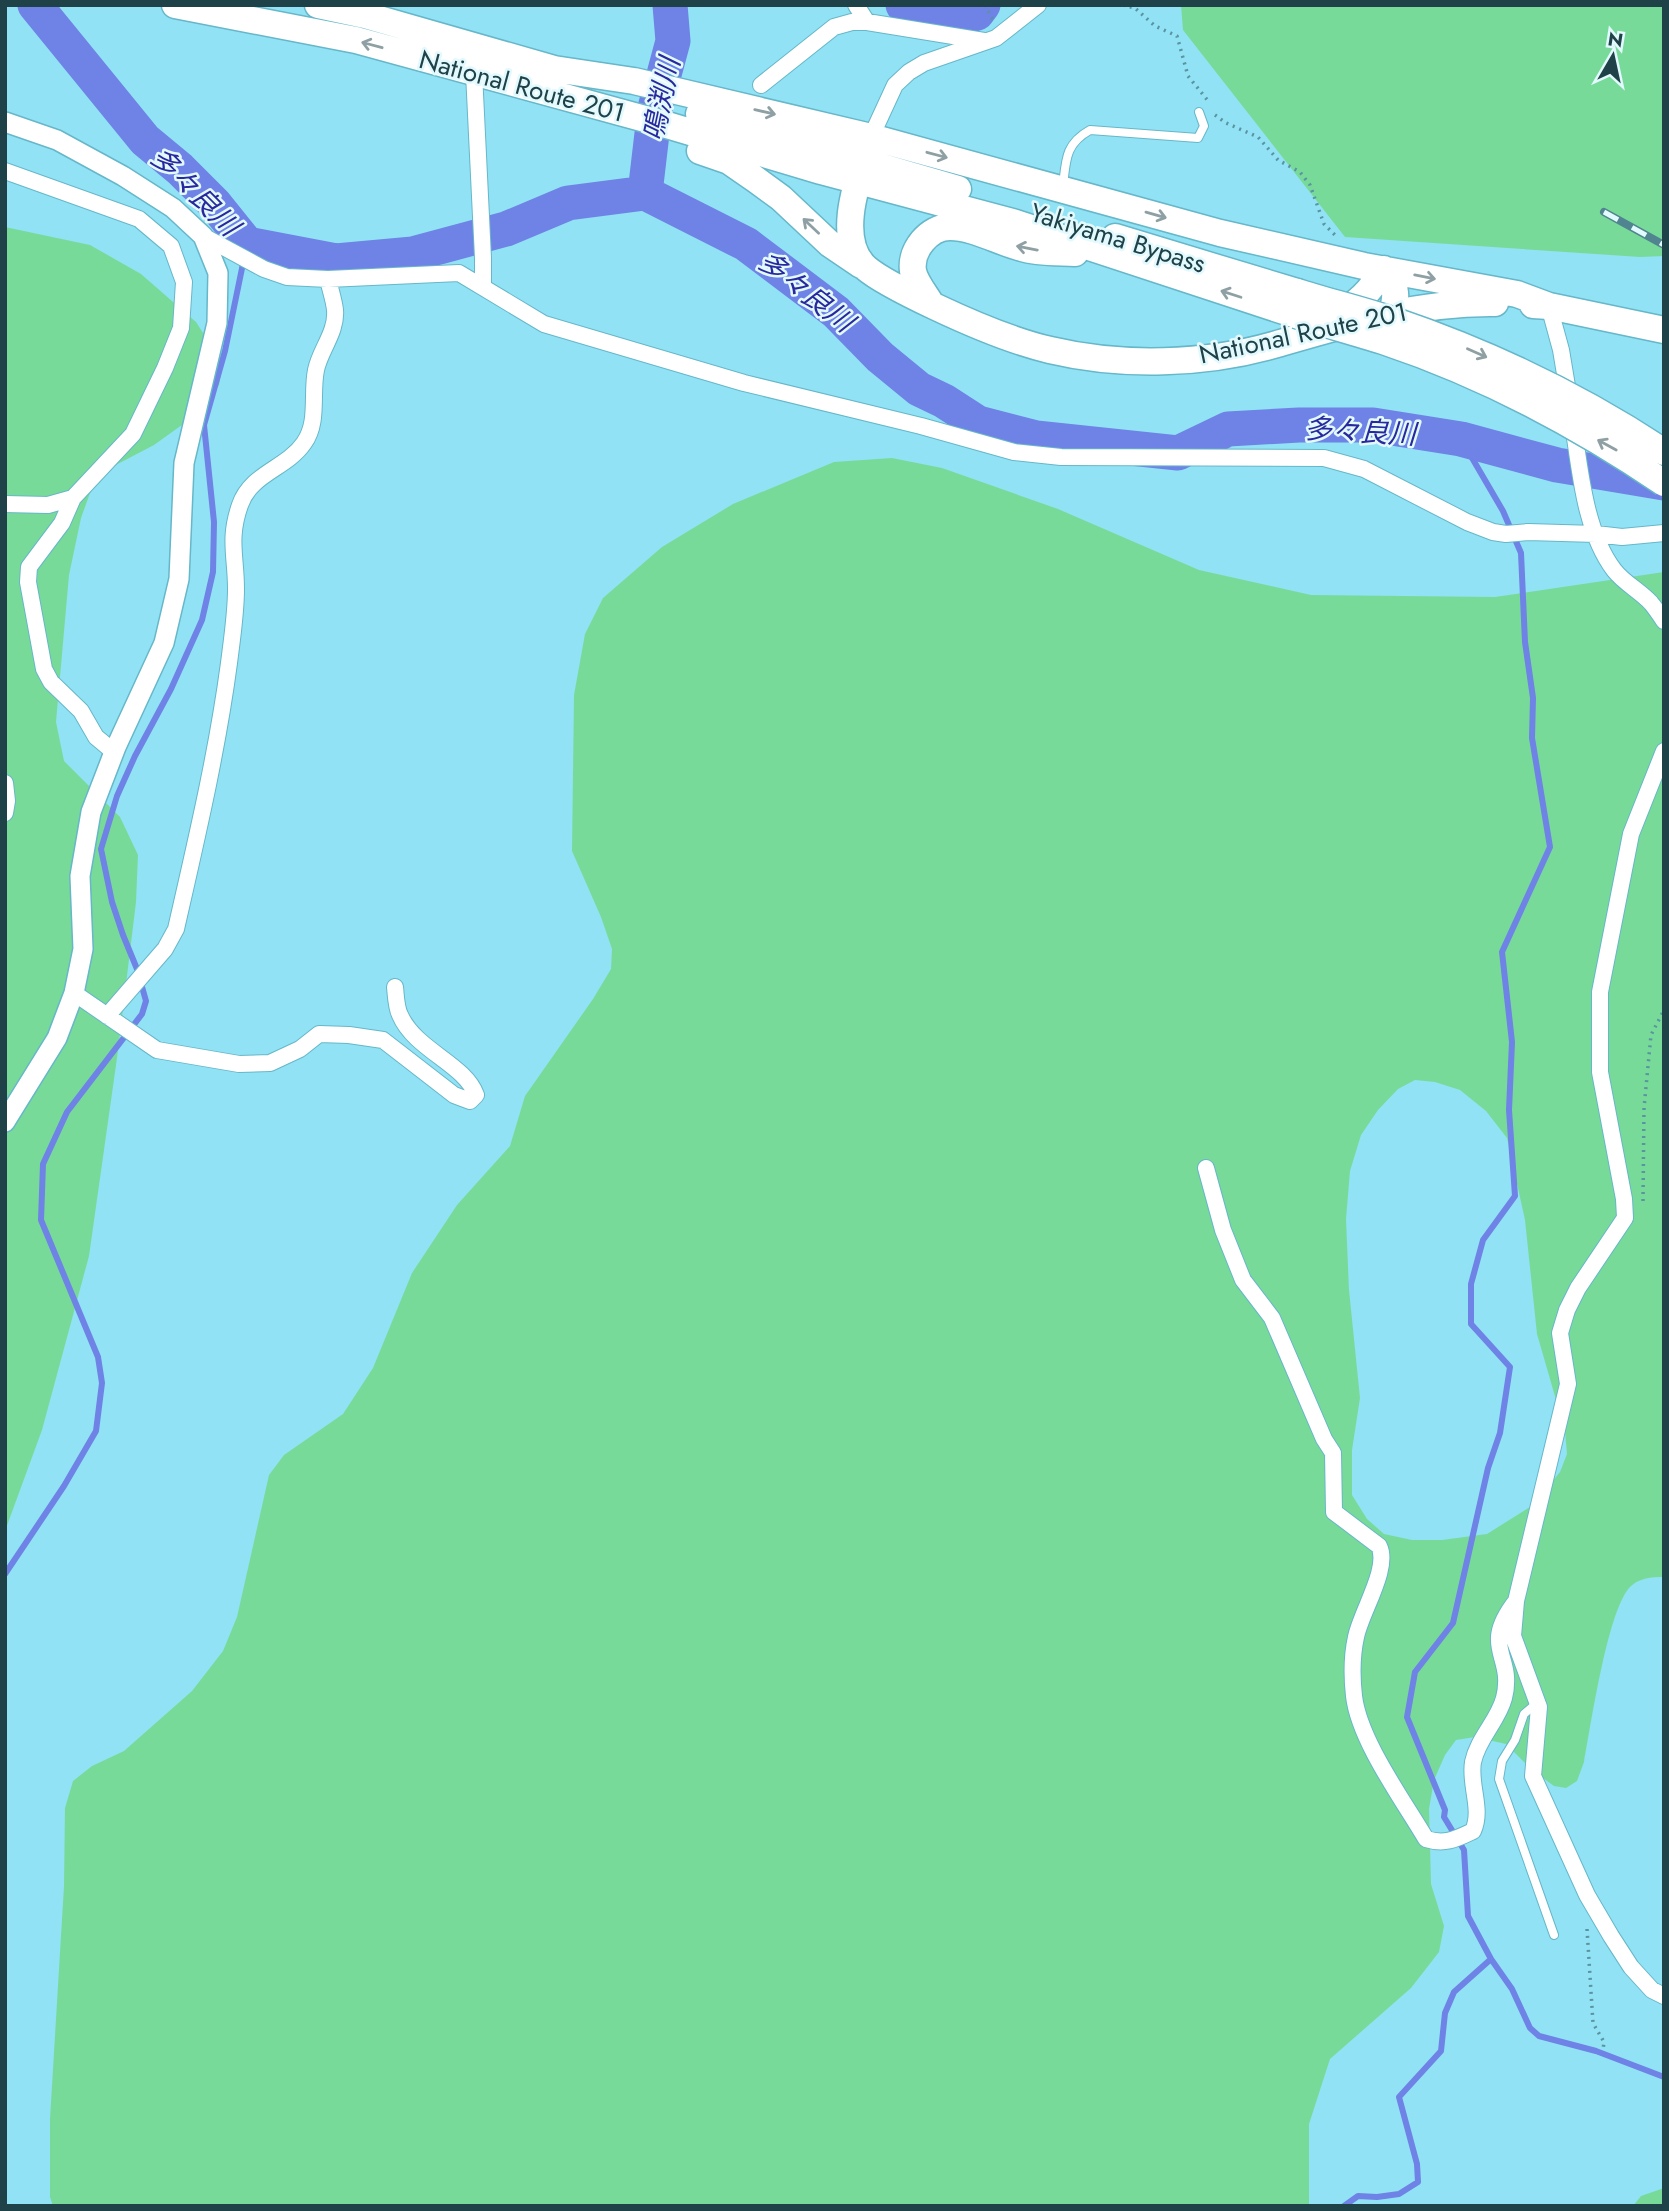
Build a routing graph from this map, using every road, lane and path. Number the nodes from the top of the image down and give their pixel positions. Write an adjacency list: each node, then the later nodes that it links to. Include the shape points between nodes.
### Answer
1 (175, 5): 8 (highway, National Route 201, one-way to 1)
2 (318, 5): 8 (highway, National Route 201, via 365,15)
3 (856, 5): 6 (street)
4 (1038, 5): 7 (street)
5 (1123, 5): 18 (path, via 1177,36 1188,76 1217,117 1258,137 1278,160 1300,172 1310,185 1324,224)
6 (867, 22): 7 (street); 9 (street, via 834,27)
7 (986, 41): 14 (street, via 924,62 894,85)
8 (477, 60): 10 (highway, National Route 201); 10 (highway, National Route 201, via 554,69); 23 (street)
9 (761, 85)
10 (631, 97): 11 (highway, National Route 201); 11 (highway, National Route 201)
11 (671, 107): 14 (highway, Yakiyama Bypass); 14 (highway, National Route 201, one-way to 14); 20 (highway, National Route 201, one-way to 11, via 729,161 681,145)
12 (1199, 112): 16 (lane, via 1204,127 1198,138 1090,130 1075,138)
13 (5, 122): 17 (street, via 57,140 122,176 173,208)
14 (864, 159): 16 (highway, National Route 201, one-way to 16); 19 (highway, Yakiyama Bypass, via 1016,223); 20 (highway, via 849,224 850,241); 26 (highway, Yakiyama Bypass)
15 (5, 171): 31 (street, via 139,219 171,246 184,282 181,328 133,434)
16 (1063, 189): 21 (highway, National Route 201, one-way to 21, via 1220,233)
17 (204, 236): 22 (street, via 287,277); 37 (street, via 218,273 217,323 184,463 178,579 164,643)
18 (1341, 239)
19 (1119, 257): 24 (highway, one-way to 24, via 1024,249 948,227 933,231 919,244 914,260 913,273); 26 (highway, Yakiyama Bypass, one-way to 19)
20 (865, 268): 24 (highway, National Route 201)
21 (1384, 270): 25 (highway, National Route 201, one-way to 25, via 1517,294); 26 (highway, via 1372,289 1351,307); 27 (highway, via 1398,299)
22 (328, 279): 23 (street, via 459,273); 43 (street, via 336,311 316,369 312,422 304,443 253,483 234,522 236,588 226,677 209,781 176,929 165,949)
23 (482, 286): 34 (street, via 544,324 600,342 1014,452 1061,457 1324,458 1364,469 1493,532)
24 (931, 304): 26 (highway, National Route 201, via 962,320 1050,350 1154,361 1217,356 1276,344)
25 (1549, 306): 27 (highway, National Route 201, via 1460,303); 28 (highway, National Route 201); 34 (street, via 1561,350 1580,478)
26 (1300, 313): 27 (highway, National Route 201); 29 (highway, Yakiyama Bypass, one-way to 29, bridge, via 1393,320 1460,345 1576,400); 30 (highway, Yakiyama Bypass, one-way to 26, bridge, via 1607,445 1488,384)
27 (1391, 313)
28 (1664, 330)
29 (1664, 452)
30 (1664, 483)
31 (74, 498): 32 (street, via 48,505); 37 (street, via 62,523 29,567 28,582 44,669 96,737)
32 (5, 504)
33 (1664, 533): 34 (street)
34 (1596, 534): 35 (street, via 1615,571)
35 (1664, 621)
36 (1664, 751): 46 (street, via 1631,834 1600,992 1600,1072)
37 (114, 752): 41 (street, via 91,812 80,876 83,948)
38 (5, 783): 39 (street)
39 (5, 813)
40 (395, 987): 43 (street, via 399,1014 415,1037 472,1082 476,1095 470,1101 454,1095 383,1040 319,1034 270,1063 239,1064 157,1050)
41 (74, 993): 43 (street); 44 (street, via 57,1038)
42 (1664, 1010): 46 (path, via 1651,1035 1644,1108 1644,1197 1642,1206)
43 (107, 1016)
44 (5, 1122)
45 (1206, 1168): 47 (street, via 1243,1280 1272,1318 1333,1453 1334,1512 1383,1554 1356,1637 1354,1696 1360,1726 1426,1839 1446,1843 1473,1831 1477,1816 1474,1762 1505,1696 1497,1634)
46 (1625, 1211): 47 (street, via 1625,1218 1578,1288 1560,1333 1568,1384)
47 (1516, 1601): 48 (street, via 1513,1636)
48 (1538, 1703): 49 (street, via 1533,1776); 50 (lane, via 1524,1714 1502,1761 1499,1779)
49 (1591, 1902): 51 (street, via 1631,1967); 52 (path, via 1587,1947 1593,2023 1604,2042)
50 (1554, 1935)
51 (1664, 1996)
52 (1603, 2050)

